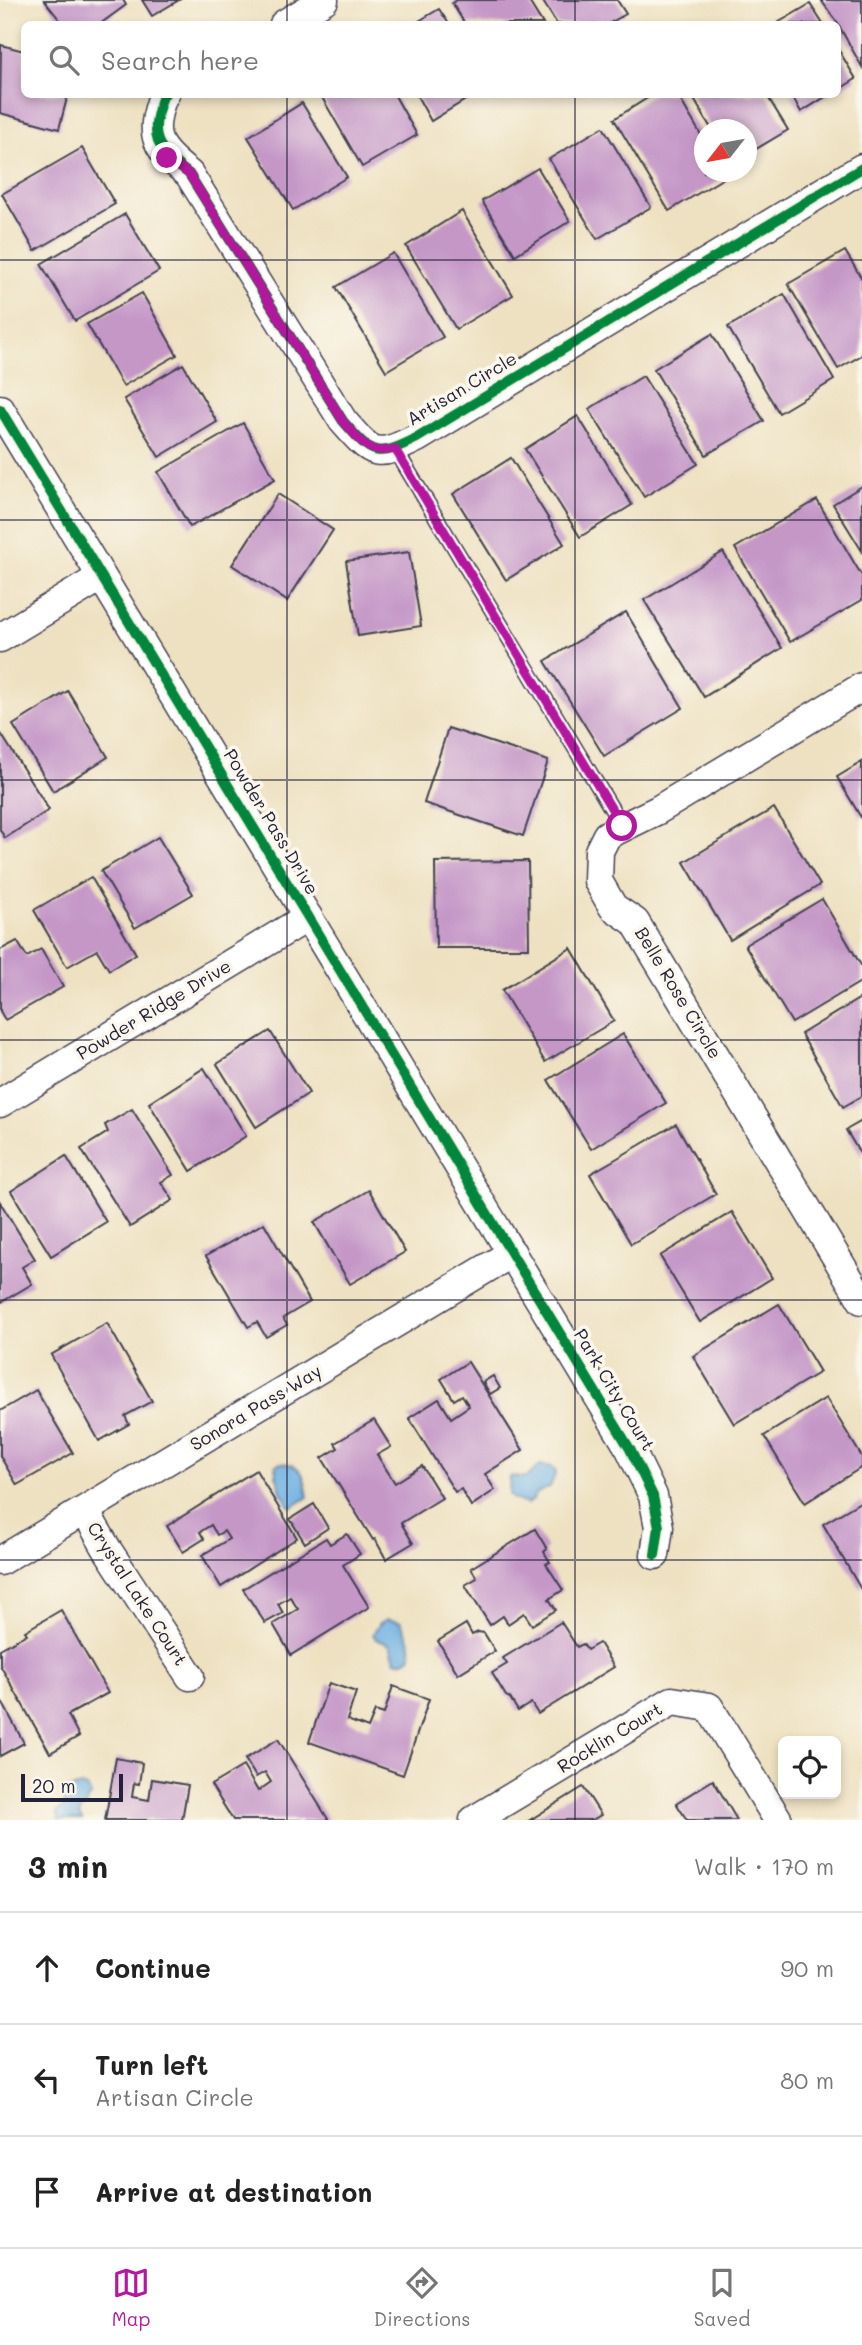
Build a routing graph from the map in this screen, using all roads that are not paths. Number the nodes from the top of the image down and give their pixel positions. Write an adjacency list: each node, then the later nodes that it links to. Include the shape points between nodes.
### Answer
1 (324, 0): 2 (street)
2 (289, 21)
3 (162, 98): 6 (street, via 155,117 156,138 167,158 189,174 343,421 366,447 381,452)
4 (862, 167): 6 (street, Artisan Circle)
5 (0, 409): 7 (street, Powder Pass Drive)
6 (395, 449): 10 (lane)
7 (101, 577): 8 (street); 11 (street, Powder Pass Drive)
8 (0, 638)
9 (862, 687): 10 (street, Belle Rose Circle, via 658,810)
10 (622, 826): 14 (street, Belle Rose Circle, via 607,835 599,851 598,881 613,907 635,922)
11 (308, 916): 12 (street, Powder Ridge Drive); 13 (street, Powder Pass Drive)
12 (0, 1103)
13 (512, 1253): 15 (street, Sonora Pass Way); 16 (street, Park City Court, via 630,1449 653,1496 659,1527)
14 (862, 1300)
15 (85, 1511): 17 (street, Sonora Pass Way); 18 (street, Crystal Lake Court)
16 (655, 1555)
17 (0, 1561)
18 (190, 1676)
19 (474, 1820): 20 (street, Rocklin Court, via 672,1701 709,1707)
20 (778, 1820)

